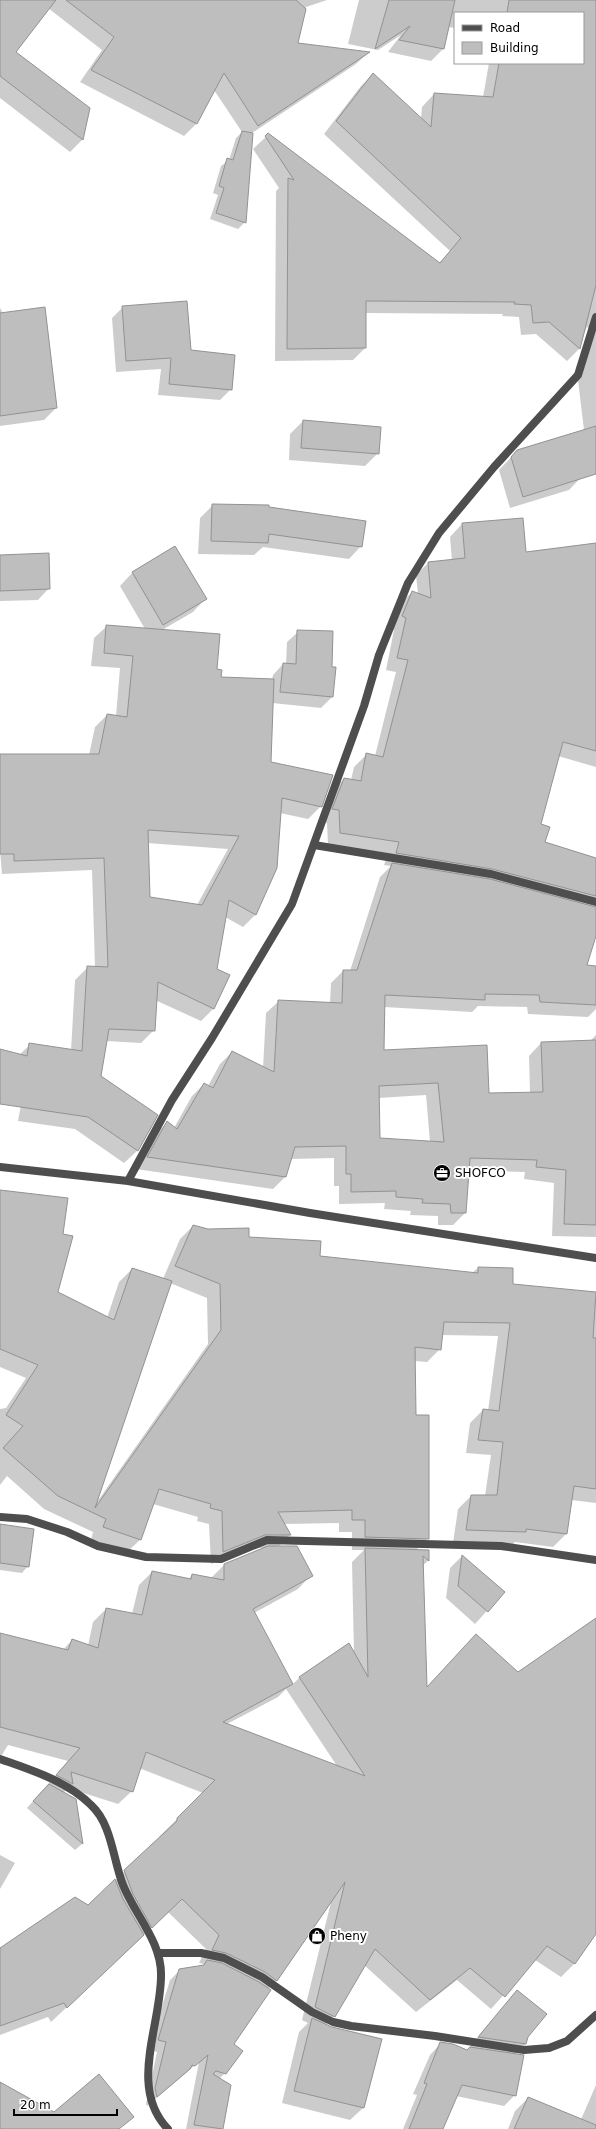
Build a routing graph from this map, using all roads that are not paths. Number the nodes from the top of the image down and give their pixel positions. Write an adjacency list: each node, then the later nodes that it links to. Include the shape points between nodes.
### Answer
1 (596, 317): 2 (street, via 578,376 494,467 440,533 408,583 378,655 364,706)
2 (314, 845): 3 (street, via 491,874); 5 (street, via 292,904 172,1100)
3 (596, 902)
4 (0, 1167): 5 (street)
5 (128, 1181): 6 (street, via 310,1213)
6 (596, 1258)
7 (0, 1517): 8 (street, via 27,1519 67,1532 98,1546 146,1557 221,1559 267,1540 501,1546)
8 (596, 1560)
9 (0, 1759): 10 (street, via 43,1775 92,1805 104,1822 123,1885)
10 (159, 1953): 11 (street, via 200,1953 224,1958 262,1977 312,2012 333,2022 351,2026 524,2050 549,2048 567,2040); 12 (street, via 160,1991 148,2072 150,2100)
11 (596, 2015)
12 (168, 2129)

